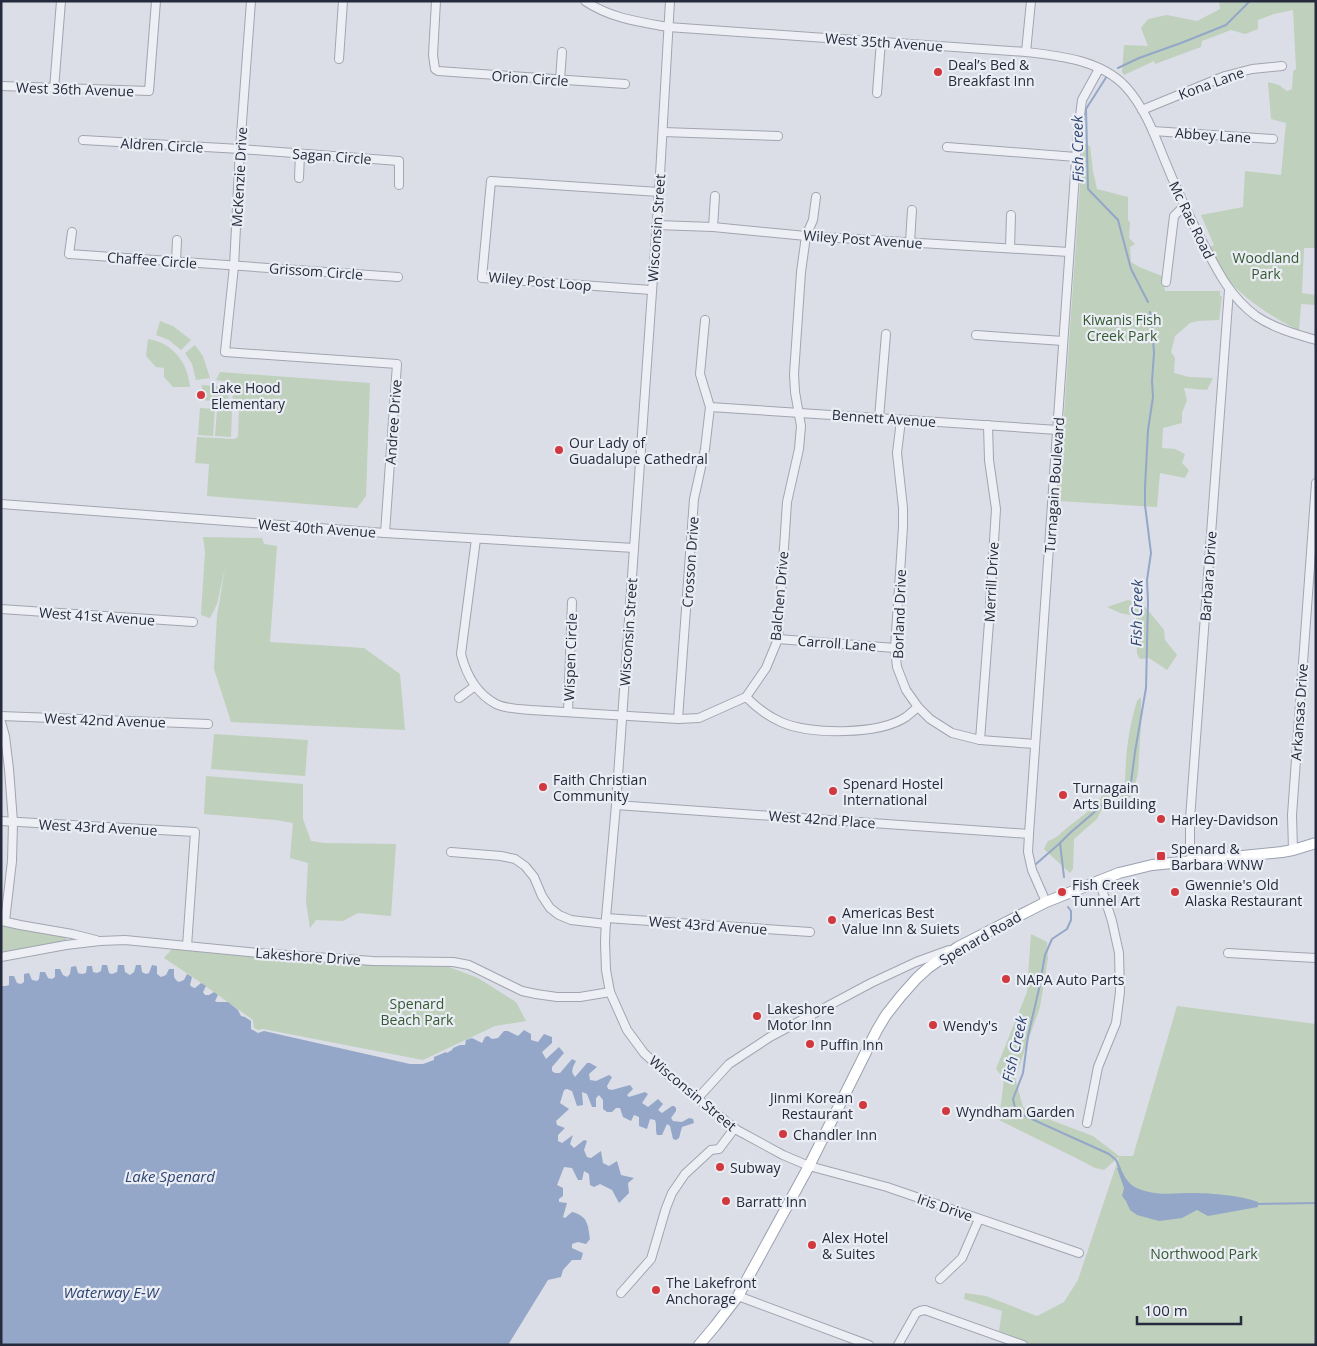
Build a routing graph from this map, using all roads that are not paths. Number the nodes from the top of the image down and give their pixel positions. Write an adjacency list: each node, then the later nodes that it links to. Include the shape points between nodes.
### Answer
1 (61, 1): 19 (street)
2 (156, 1): 19 (street, West 36th Avenue, via 149,91)
3 (251, 1): 28 (street, McKenzie Drive)
4 (343, 1): 13 (street)
5 (436, 1): 16 (street, Orion Circle, via 435,69)
6 (585, 1): 9 (street, West 35th Avenue, via 609,14)
7 (670, 1): 9 (street, Wisconsin Street)
8 (1031, 1): 12 (street)
9 (668, 27): 10 (street, West 35th Avenue); 22 (street, Wisconsin Street)
10 (881, 41): 12 (street, West 35th Avenue); 20 (street)
11 (562, 52): 16 (street)
12 (1026, 52): 15 (street, West 35th Avenue, via 1058,56)
13 (338, 59)
14 (1282, 66): 21 (street, Kona Lane, via 1225,76)
15 (1099, 69): 21 (street, Mc Rae Road, via 1125,86); 30 (street, Turnagain Boulevard, via 1082,100)
16 (560, 80): 17 (street, Orion Circle)
17 (625, 84)
18 (1, 86): 19 (street, West 36th Avenue)
19 (54, 88)
20 (877, 93)
21 (1142, 110): 23 (street, Mc Rae Road)
22 (663, 132): 24 (street); 33 (street, Wisconsin Street)
23 (1153, 132): 25 (street, Abbey Lane); 36 (street, Mc Rae Road)
24 (778, 136)
25 (1273, 139)
26 (83, 140): 28 (street, Aldren Circle)
27 (947, 147): 30 (street)
28 (240, 149): 29 (street, Sagan Circle); 48 (street, McKenzie Drive)
29 (300, 154): 31 (street); 32 (street, Sagan Circle, via 399,161)
30 (1076, 157): 46 (street, Turnagain Boulevard)
31 (299, 178)
32 (399, 185)
33 (659, 192): 39 (street, Wisconsin Street); 51 (street, Wiley Post Loop, via 491,181 482,278)
34 (715, 196): 40 (street)
35 (816, 197): 42 (street, Balchen Drive, via 813,220)
36 (1184, 206): 50 (street, via 1174,216); 52 (street, Mc Rae Road)
37 (912, 210): 44 (street)
38 (1011, 215): 45 (street)
39 (656, 225): 40 (street, Wiley Post Avenue); 51 (street, Wisconsin Street)
40 (713, 227): 42 (street, Wiley Post Avenue)
41 (72, 232): 47 (street, Chaffee Circle, via 69,254)
42 (806, 236): 44 (street, Wiley Post Avenue); 60 (street, Balchen Drive, via 794,374)
43 (177, 240): 47 (street)
44 (910, 242): 45 (street, Wiley Post Avenue)
45 (1010, 248): 46 (street, Wiley Post Avenue)
46 (1069, 252): 57 (street, Turnagain Boulevard)
47 (176, 262): 48 (street, Chaffee Circle)
48 (234, 266): 49 (street, Grissom Circle); 58 (street, McKenzie Drive)
49 (398, 277)
50 (1166, 282)
51 (651, 290): 69 (street, Wisconsin Street)
52 (1229, 290): 56 (street, Mc Rae Road, via 1268,323); 94 (street, Barbara Drive, via 1190,819)
53 (705, 320): 59 (street, via 700,374)
54 (886, 334): 61 (street)
55 (976, 335): 57 (street)
56 (1316, 340)
57 (1063, 341): 64 (street, Turnagain Boulevard)
58 (225, 352): 67 (street, Andree Drive, via 397,364)
59 (710, 407): 60 (street, Bennett Avenue); 82 (street, Crosson Drive, via 706,449 694,499)
60 (799, 413): 61 (street, Bennett Avenue); 73 (street, Balchen Drive, via 799,449 787,502)
61 (879, 418): 62 (street, Bennett Avenue)
62 (901, 420): 63 (street, Bennett Avenue); 74 (street, Borland Drive, via 897,454 903,527)
63 (988, 425): 64 (street, Bennett Avenue); 85 (street, Merrill Drive, via 996,509)
64 (1058, 430): 86 (street, Turnagain Boulevard)
65 (1316, 483): 92 (street, Arkansas Drive, via 1292,815)
66 (1, 504): 67 (street, West 40th Avenue)
67 (384, 533): 68 (street, West 40th Avenue)
68 (476, 538): 69 (street, West 40th Avenue); 75 (street, via 461,654 464,668)
69 (634, 548): 80 (street, Wisconsin Street)
70 (572, 602): 79 (street, Wispen Circle)
71 (1, 610): 72 (street, West 41st Avenue)
72 (193, 622)
73 (778, 638): 74 (street, Carroll Lane); 76 (street, Balchen Drive, via 766,668)
74 (895, 648): 78 (street, Borland Drive, via 897,667 906,690)
75 (476, 686): 77 (street); 79 (street, via 497,704)
76 (746, 697): 78 (street, via 781,722 807,729 836,731 886,726); 82 (street, via 699,718)
77 (459, 698)
78 (918, 707): 85 (street, Borland Drive, via 930,720 952,733)
79 (568, 712): 80 (street)
80 (622, 715): 82 (street); 87 (street, Wisconsin Street)
81 (1, 716): 84 (street, West 42nd Avenue)
82 (678, 719)
83 (1, 722): 89 (street, via 10,769)
84 (208, 724)
85 (980, 740): 86 (street, Borland Drive)
86 (1035, 744): 90 (street, Turnagain Boulevard)
87 (616, 805): 90 (street, West 42nd Place); 98 (street, Wisconsin Street)
88 (1, 821): 89 (street, West 43rd Avenue)
89 (13, 822): 97 (street, via 12,861); 101 (street, West 43rd Avenue, via 195,832)
90 (1029, 834): 96 (street, Turnagain Boulevard, via 1032,870)
91 (1316, 843): 92 (main road, Spenard Road)
92 (1293, 850): 94 (main road, Spenard Road)
93 (451, 852): 98 (street, West 43rd Avenue, via 514,859 534,876 542,896 559,915 571,920)
94 (1192, 860): 95 (main road, Spenard Road, via 1152,865)
95 (1099, 880): 96 (main road, Spenard Road); 110 (street, via 1119,953 1120,992 1116,1023 1098,1067)
96 (1046, 902): 102 (main road, Spenard Road)
97 (3, 921): 100 (street)
98 (606, 921): 99 (street, West 43rd Avenue); 108 (street, Wisconsin Street, via 606,970)
99 (810, 932)
100 (100, 941): 101 (street, Lakeshore Drive); 104 (street, Lakeshore Drive)
101 (187, 946): 108 (street, Lakeshore Drive, via 373,961 453,962 469,965 522,991 536,994 580,997)
102 (958, 947): 106 (street); 107 (main road, Spenard Road)
103 (1228, 953): 105 (street)
104 (1, 957)
105 (1316, 958)
106 (916, 962): 107 (street, via 924,962); 109 (street, via 785,1028 747,1051 729,1064)
107 (924, 972): 112 (main road, Spenard Road, via 886,1015)
108 (610, 992): 109 (street, Wisconsin Street, via 627,1030 644,1053)
109 (696, 1098): 111 (street, Wisconsin Street)
110 (1088, 1123)
111 (734, 1129): 112 (street, Wisconsin Street); 116 (street, via 719,1149 711,1150 685,1174 672,1193 651,1259)
112 (809, 1166): 113 (street, Iris Drive, via 887,1187); 117 (main road, Spenard Road)
113 (979, 1219): 114 (street, Iris Drive); 115 (street, via 962,1258)
114 (1080, 1252)
115 (940, 1279)
116 (621, 1293)
117 (738, 1296): 118 (main road, Spenard Road); 119 (street)
118 (699, 1345)
119 (870, 1345)
120 (898, 1345): 121 (street, via 920,1310)
121 (1023, 1345)

